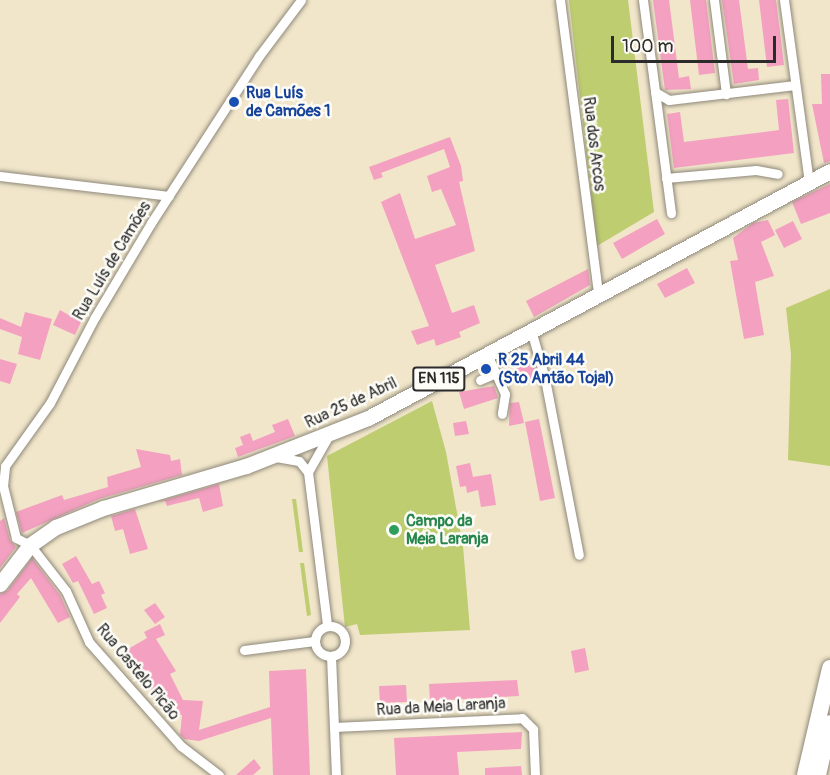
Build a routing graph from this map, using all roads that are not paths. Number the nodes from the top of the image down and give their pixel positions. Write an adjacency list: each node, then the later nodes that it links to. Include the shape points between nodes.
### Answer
1 (301, 0): 14 (street, Rua Luís de Camões, via 259,56)
2 (560, 0): 16 (street, Rua dos Arcos)
3 (643, 0): 7 (street)
4 (714, 0): 8 (street)
5 (783, 0): 6 (street)
6 (795, 85): 8 (street); 13 (street)
7 (655, 92): 8 (street, via 669,100); 12 (street)
8 (726, 94)
9 (830, 171): 13 (main road, Rua 25 de Abril / EN 115)
10 (778, 174): 12 (street, via 756,170)
11 (0, 177): 14 (street)
12 (666, 178): 15 (street)
13 (810, 182): 16 (main road, Rua 25 de Abril / EN 115)
14 (168, 196): 27 (street, Rua Luís de Camões, via 94,318 50,403 5,466 3,486 16,537)
15 (671, 213)
16 (598, 293): 17 (main road, Rua 25 de Abril / EN 115)
17 (531, 330): 18 (main road, Rua 25 de Abril / EN 115); 28 (street, via 545,379)
18 (487, 354): 19 (street); 22 (main road, Rua 25 de Abril / EN 115)
19 (496, 373): 20 (street); 21 (street, via 505,394)
20 (480, 380)
21 (502, 414)
22 (331, 434): 23 (main road, Rua 25 de Abril / EN 115); 26 (street)
23 (305, 445): 24 (main road, Rua 25 de Abril / EN 115); 25 (street); 26 (street)
24 (273, 456): 25 (street); 27 (main road, Rua 25 de Abril / EN 115, via 94,512 56,527)
25 (299, 461): 26 (street)
26 (310, 469): 30 (street)
27 (30, 545): 29 (main road, EN 115); 37 (street, Rua Castelo Picão, via 66,591 90,642 181,746)
28 (579, 555)
29 (0, 584)
30 (327, 626): 31 (street, via 318,631); 33 (street, via 339,628 345,637 343,649)
31 (314, 641): 32 (street); 33 (street, via 319,652)
32 (244, 650)
33 (331, 656): 36 (street)
34 (830, 668): 40 (highway)
35 (830, 723): 41 (highway)
36 (334, 727): 38 (street); 39 (street, Rua da Meia Laranja, via 522,718 533,729)
37 (219, 775)
38 (336, 775)
39 (535, 775)
40 (805, 775)
41 (818, 775)

